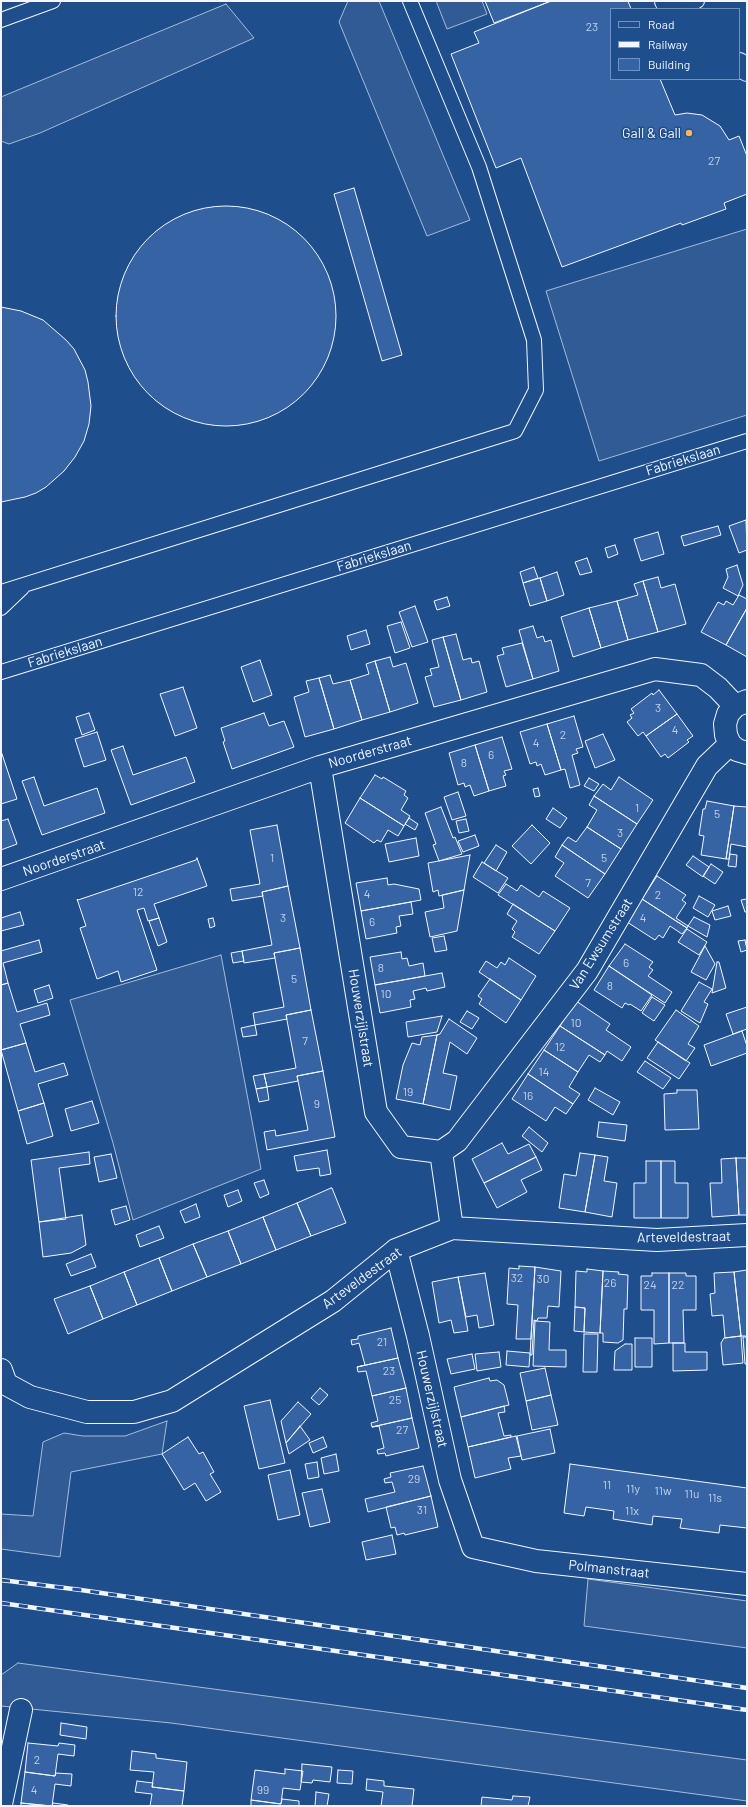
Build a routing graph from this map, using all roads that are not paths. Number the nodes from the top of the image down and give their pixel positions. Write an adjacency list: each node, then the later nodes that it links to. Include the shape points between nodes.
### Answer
1 (53, 1): 5 (lane)
2 (410, 1): 7 (lane, via 479,167 534,340 536,390 515,431)
3 (697, 1): 4 (lane)
4 (675, 8)
5 (1, 20)
6 (747, 441): 12 (lane, Fabriekslaan)
7 (24, 586): 8 (lane); 9 (lane); 10 (lane); 11 (lane)
8 (1, 587)
9 (1, 592)
10 (1, 600)
11 (1, 608)
12 (1, 672)
13 (741, 704): 14 (street, via 728,714 725,724 726,735); 15 (street, Noorderstraat, via 701,674 655,669)
14 (739, 748): 17 (street, Van Ewsumstraat, via 707,766 587,971 456,1140)
15 (320, 767): 16 (street, Noorderstraat); 17 (street, Houwerzijlstraat, via 376,1112 402,1147)
16 (1, 879)
17 (441, 1152): 18 (street)
18 (452, 1228): 19 (street, Arteveldestraat, via 657,1240); 20 (street, Arteveldestraat)
19 (747, 1236)
20 (396, 1250): 21 (street, Arteveldestraat, via 333,1301 172,1401 134,1412 87,1412 30,1397); 22 (street, Houwerzijlstraat, via 450,1480)
21 (4, 1377)
22 (473, 1547): 23 (street, Polmanstraat, via 536,1561)
23 (747, 1584)
24 (21, 1710): 25 (street)
25 (1, 1804)

